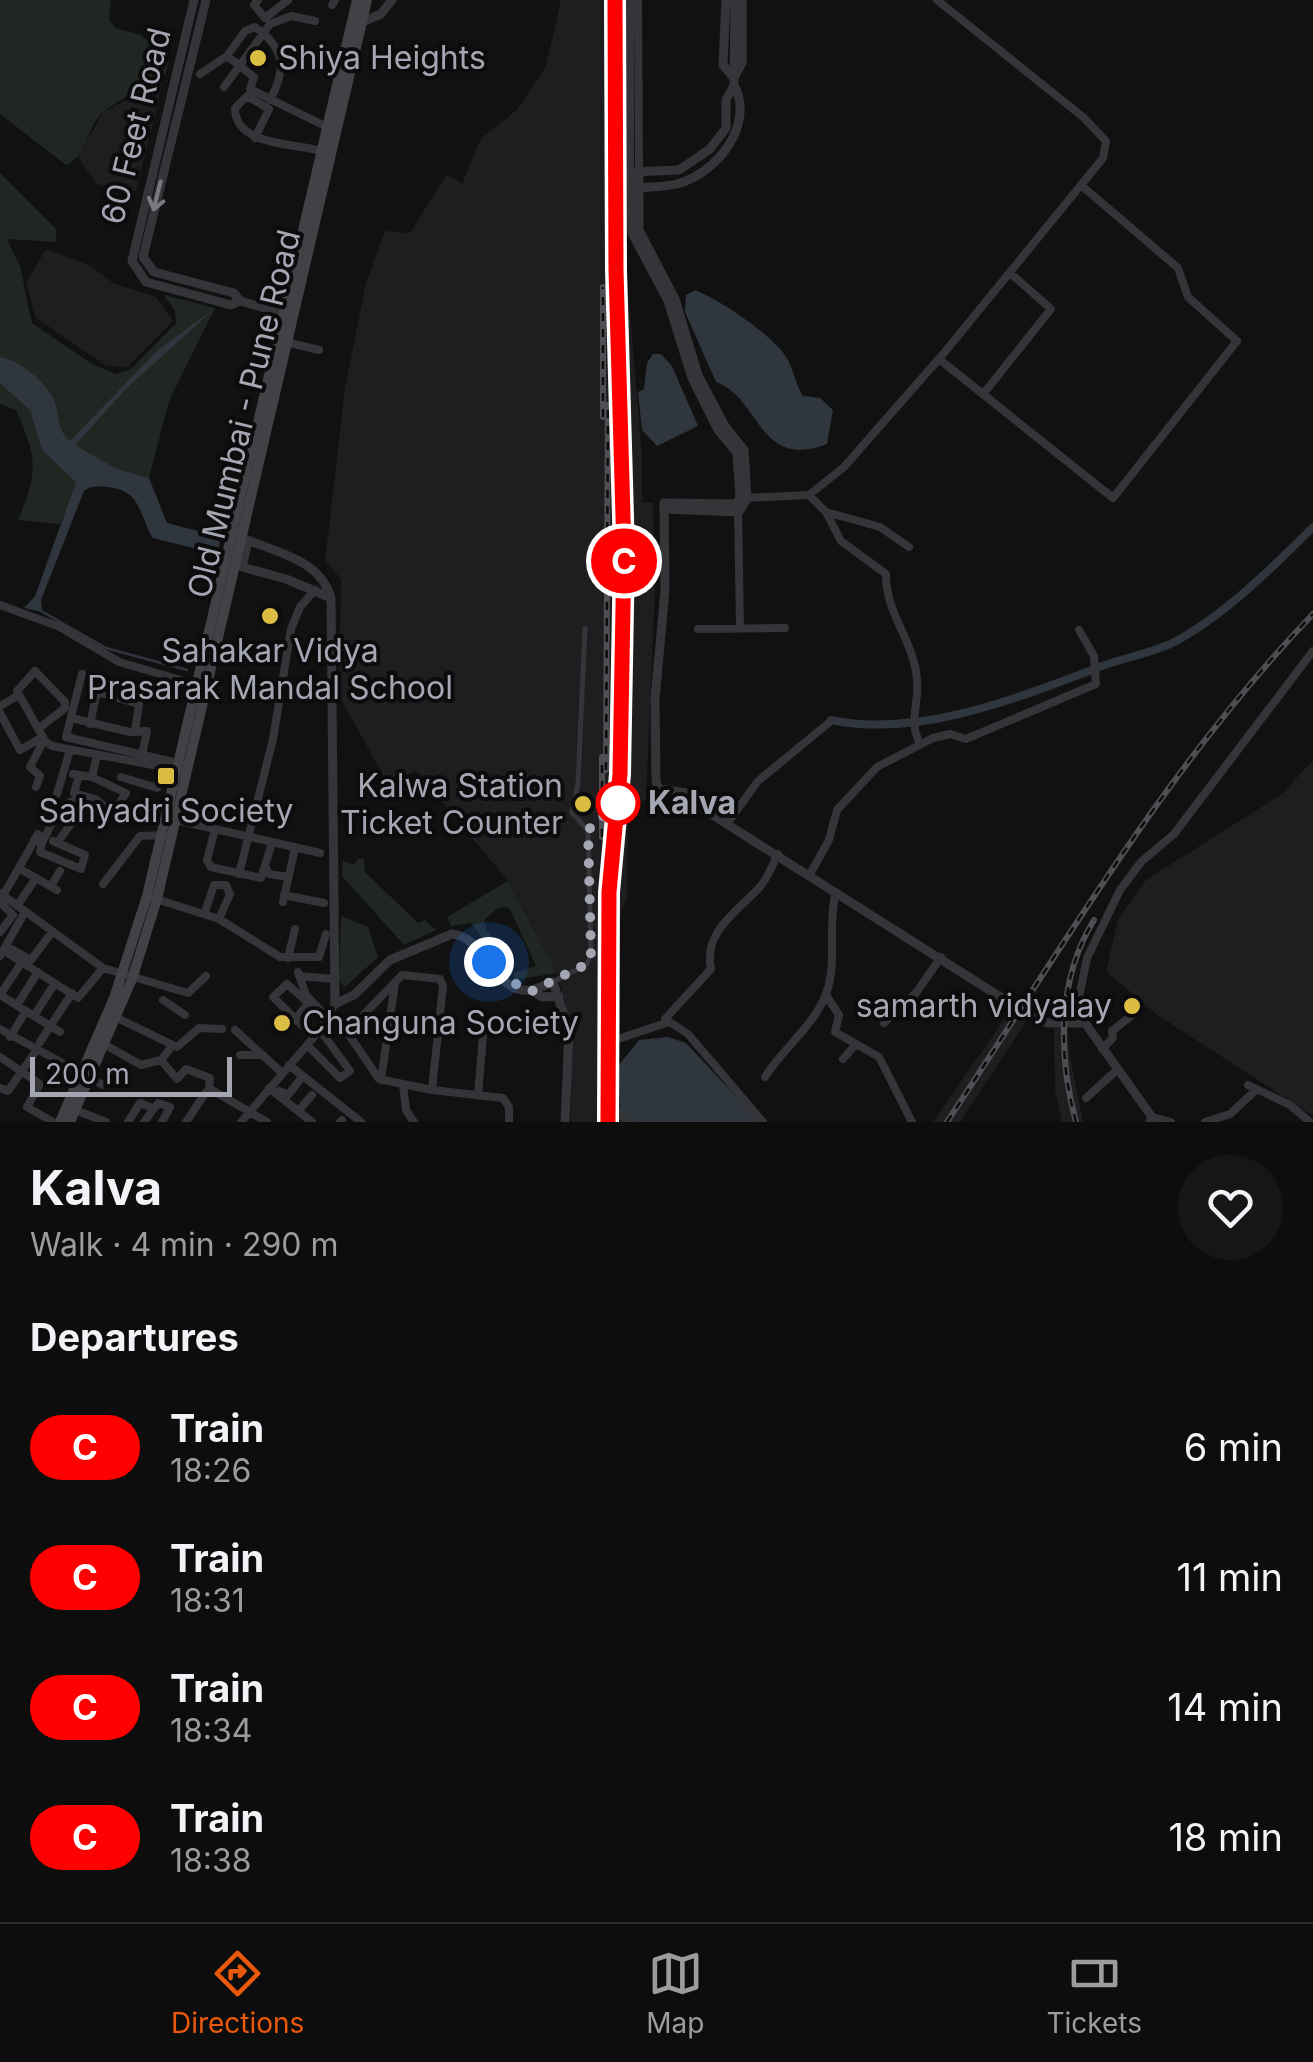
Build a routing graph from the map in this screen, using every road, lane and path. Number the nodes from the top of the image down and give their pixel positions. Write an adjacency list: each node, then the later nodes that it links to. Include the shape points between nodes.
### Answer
1 (194, 0): 18 (street, 60 Feet Road)
2 (206, 0): 18 (street, 60 Feet Road)
3 (258, 0): 4 (street, via 254,5 265,18)
4 (288, 0)
5 (344, 0): 13 (street)
6 (367, 0): 15 (main road, Old Mumbai - Pune Road)
7 (392, 0): 15 (street)
8 (630, 0): 27 (street)
9 (638, 0): 27 (street)
10 (726, 0): 21 (street, via 723,65)
11 (738, 0): 21 (street, via 742,63)
12 (937, 0): 28 (street, via 1103,137 1103,158)
13 (356, 4): 24 (main road, Old Mumbai - Pune Road)
14 (315, 20): 16 (street, via 281,18)
15 (362, 22): 29 (main road, Old Mumbai - Pune Road)
16 (264, 33): 17 (street, via 249,27); 19 (street); 23 (street, via 275,41 283,70)
17 (227, 56): 19 (street); 20 (street)
18 (183, 64): 31 (street, 60 Feet Road); 32 (street, 60 Feet Road, one-way to 32)
19 (242, 68): 22 (street); 23 (street, via 254,77 250,88)
20 (200, 74)
21 (734, 81): 27 (street, via 726,128 710,150 679,170); 30 (street, via 743,112 724,152 678,184)
22 (224, 87)
23 (270, 100): 24 (street)
24 (327, 127): 26 (main road, Old Mumbai - Pune Road)
25 (255, 138): 25 (street, via 270,111 247,96 236,103 235,115); 26 (street)
26 (322, 151): 29 (main road, Old Mumbai - Pune Road)
27 (635, 172): 30 (street)
28 (1082, 186): 33 (street); 39 (street, via 1178,268 1188,297 1237,341 1113,498)
29 (318, 187): 35 (main road, Old Mumbai - Pune Road)
30 (634, 188): 41 (street, via 632,232 668,301 692,378 737,453)
31 (132, 250): 32 (street); 34 (street, 60 Feet Road, via 146,282 231,305)
32 (144, 253): 34 (street, 60 Feet Road, via 154,272 234,292)
33 (1010, 273): 38 (street); 39 (street, via 1051,309)
34 (240, 300): 35 (street, 60 Feet Road)
35 (288, 315): 36 (main road, Old Mumbai - Pune Road); 43 (main road, Old Mumbai - Pune Road)
36 (290, 344): 37 (street); 43 (main road, Old Mumbai - Pune Road)
37 (318, 350)
38 (939, 359): 39 (street); 40 (street, via 844,467)
39 (984, 393)
40 (810, 495): 41 (street); 42 (street)
41 (740, 503): 50 (street); 82 (street, via 664,506 655,699 658,789 695,794 699,806)
42 (826, 512): 44 (street, via 880,526); 66 (street, via 841,541 886,574 890,608 918,681 912,716)
43 (240, 538): 45 (main road, Old Mumbai - Pune Road); 47 (street, via 310,566 326,579); 57 (main road, Old Mumbai - Pune Road)
44 (909, 547)
45 (237, 570): 46 (street); 57 (main road, Old Mumbai - Pune Road)
46 (315, 590): 47 (street); 86 (street, via 291,629 286,682)
47 (331, 598): 121 (street)
48 (0, 605): 57 (street, via 60,627 108,658)
49 (586, 628): 122 (street, via 572,813 588,830 591,953 587,964)
50 (740, 628): 51 (street); 52 (street)
51 (784, 628)
52 (698, 629)
53 (1079, 630): 66 (street, via 1096,668 1093,686 966,739 947,734)
54 (1313, 650): 141 (street, via 1174,834 1120,890 1086,958)
55 (82, 674): 61 (street)
56 (101, 679): 58 (street)
57 (200, 685): 72 (main road, Old Mumbai - Pune Road)
58 (98, 692): 63 (street); 64 (street, via 139,704)
59 (19, 695): 60 (street); 65 (street); 65 (street, via 18,685 40,671 65,702)
60 (0, 709): 65 (street, via 20,750)
61 (70, 718): 63 (street); 68 (street, via 69,740)
62 (831, 721): 82 (street, via 758,781)
63 (90, 724): 64 (street)
64 (136, 731): 68 (street, via 147,731)
65 (42, 735): 67 (street); 76 (street, via 30,767 40,776)
66 (920, 744): 96 (street, via 877,767 837,810 830,840)
67 (70, 750): 69 (street); 73 (street)
68 (142, 754): 72 (street)
69 (96, 755): 70 (street); 74 (street)
70 (126, 760): 71 (street); 75 (street)
71 (159, 766): 72 (street); 75 (street, via 157,788)
72 (181, 767): 81 (main road, Old Mumbai - Pune Road)
73 (71, 773): 74 (street); 77 (street); 78 (street, via 74,793)
74 (92, 777): 75 (street)
75 (115, 781): 78 (street); 78 (street, via 126,795 113,812)
76 (36, 787)
77 (57, 794)
78 (95, 799)
79 (64, 804): 80 (street); 80 (street, via 83,796 87,802); 85 (street)
80 (78, 814): 87 (street)
81 (170, 819): 83 (street); 84 (main road, Old Mumbai - Pune Road)
82 (727, 824): 91 (street)
83 (215, 829): 86 (street); 95 (street, via 208,864)
84 (166, 835): 99 (street, via 140,836); 102 (main road, Old Mumbai - Pune Road)
85 (40, 838): 87 (street); 87 (street, via 40,852 80,868 85,855); 93 (street)
86 (248, 838): 88 (street); 95 (street)
87 (57, 843)
88 (272, 843): 89 (street); 92 (street)
89 (295, 848): 90 (street); 97 (street)
90 (320, 853)
91 (778, 854): 96 (street); 142 (street, via 760,887 725,920 709,952 711,969 667,1012)
92 (266, 868): 95 (street, via 260,878); 97 (street)
93 (20, 869): 98 (street); 101 (street)
94 (60, 871): 98 (street, via 54,888)
95 (239, 874)
96 (809, 876): 100 (street)
97 (288, 877): 103 (street, via 284,898)
98 (36, 878): 104 (street)
99 (103, 884)
100 (836, 892): 113 (street); 128 (street)
101 (1, 898): 104 (street); 109 (street, via 12,913)
102 (152, 898): 105 (street); 120 (main road, Old Mumbai - Pune Road)
103 (324, 903)
104 (21, 909): 108 (street); 111 (street)
105 (205, 912): 106 (street); 106 (street, via 214,885 226,885 230,894)
106 (219, 918): 114 (street)
107 (295, 929): 114 (street)
108 (52, 932): 111 (street, via 31,960); 116 (street)
109 (0, 933): 111 (street)
110 (326, 934): 114 (street, via 319,957)
111 (6, 949): 115 (street)
112 (396, 957): 118 (street); 126 (street, via 458,934 502,978); 133 (street)
113 (941, 957): 141 (street, via 1024,1012 1048,1023); 143 (street)
114 (288, 958)
115 (22, 962): 117 (street); 130 (street)
116 (104, 968): 120 (street); 127 (street, via 81,998)
117 (38, 972): 123 (street); 134 (street)
118 (402, 974): 124 (street); 177 (street, via 442,982)
119 (206, 976): 125 (street, via 191,992)
120 (127, 977): 125 (street); 138 (main road, Old Mumbai - Pune Road)
121 (334, 978): 133 (street); 146 (street, via 298,974)
122 (553, 982): 126 (street); 129 (street)
123 (55, 983): 127 (street); 136 (street)
124 (395, 984): 150 (street); 172 (street)
125 (167, 990): 132 (street)
126 (532, 991): 129 (street)
127 (72, 994): 144 (street)
128 (826, 995): 155 (street, via 839,1016 835,1032); 170 (street)
129 (560, 996): 201 (street, via 569,1030)
130 (1, 998): 134 (street)
131 (304, 999): 140 (street, via 288,984 272,997)
132 (163, 1000): 137 (street); 139 (street)
133 (334, 1004): 146 (street)
134 (16, 1005): 136 (street)
135 (1136, 1012): 158 (street, via 1112,1030)
136 (30, 1014): 144 (street); 152 (street)
137 (157, 1014)
138 (112, 1015): 154 (main road, Old Mumbai - Pune Road); 157 (street)
139 (185, 1016)
140 (295, 1020): 146 (street); 146 (street, via 308,1006)
141 (1074, 1022): 158 (street, via 1085,1023)
142 (666, 1023): 153 (street); 203 (street, via 688,1034)
143 (884, 1023)
144 (50, 1026): 149 (street); 156 (street)
145 (222, 1028): 157 (street, via 199,1028)
146 (322, 1028): 146 (street, via 340,1078 350,1071); 150 (street); 164 (street)
147 (0, 1030): 152 (street)
148 (236, 1030): 160 (street)
149 (60, 1032)
150 (346, 1032): 172 (street)
151 (483, 1036): 179 (street)
152 (10, 1037): 156 (street)
153 (618, 1040)
154 (100, 1042): 163 (street, via 141,1065); 169 (main road, Old Mumbai - Pune Road)
155 (856, 1044): 162 (street); 204 (street, via 881,1060)
156 (38, 1046): 166 (street); 169 (street)
157 (172, 1046): 163 (street)
158 (1102, 1049): 165 (street)
159 (240, 1055): 160 (street)
160 (262, 1055): 167 (street)
161 (0, 1057): 166 (street)
162 (843, 1059)
163 (161, 1060): 176 (street, via 177,1079 186,1069 210,1078)
164 (289, 1064): 167 (street); 168 (street)
165 (1118, 1069): 180 (street); 188 (street)
166 (22, 1072): 175 (street, via 8,1092); 189 (street, via 40,1084 27,1107)
167 (282, 1073): 174 (street)
168 (304, 1076): 174 (street, via 286,1095); 198 (street)
169 (83, 1077): 171 (street, via 103,1085); 182 (main road, Old Mumbai - Pune Road)
170 (765, 1077)
171 (112, 1079)
172 (381, 1080): 173 (street)
173 (402, 1084): 177 (street); 199 (street)
174 (271, 1086): 184 (street); 185 (street)
175 (0, 1088)
176 (209, 1090): 184 (street); 187 (street)
177 (432, 1090): 179 (street)
178 (312, 1095): 185 (street)
179 (478, 1095): 200 (street, via 506,1099)
180 (1086, 1098)
181 (170, 1107): 183 (street); 187 (street); 194 (street)
182 (71, 1108): 189 (main road, Old Mumbai - Pune Road); 190 (main road, Old Mumbai - Pune Road); 191 (street)
183 (152, 1108): 192 (street, via 140,1103); 193 (street)
184 (251, 1109): 195 (street); 196 (street)
185 (298, 1111): 197 (street)
186 (618, 1112): 202 (street)
187 (188, 1120)
188 (1151, 1120): 205 (street)
189 (56, 1122)
190 (70, 1122)
191 (106, 1122)
192 (128, 1122)
193 (144, 1122)
194 (162, 1122)
195 (241, 1122)
196 (268, 1122)
197 (312, 1122)
198 (361, 1122)
199 (414, 1122)
200 (509, 1122)
201 (565, 1122)
202 (628, 1122)
203 (762, 1122)
204 (912, 1122)
205 (1170, 1122)
206 (1205, 1122): 207 (street, via 1230,1114 1252,1088)
207 (1310, 1122)

